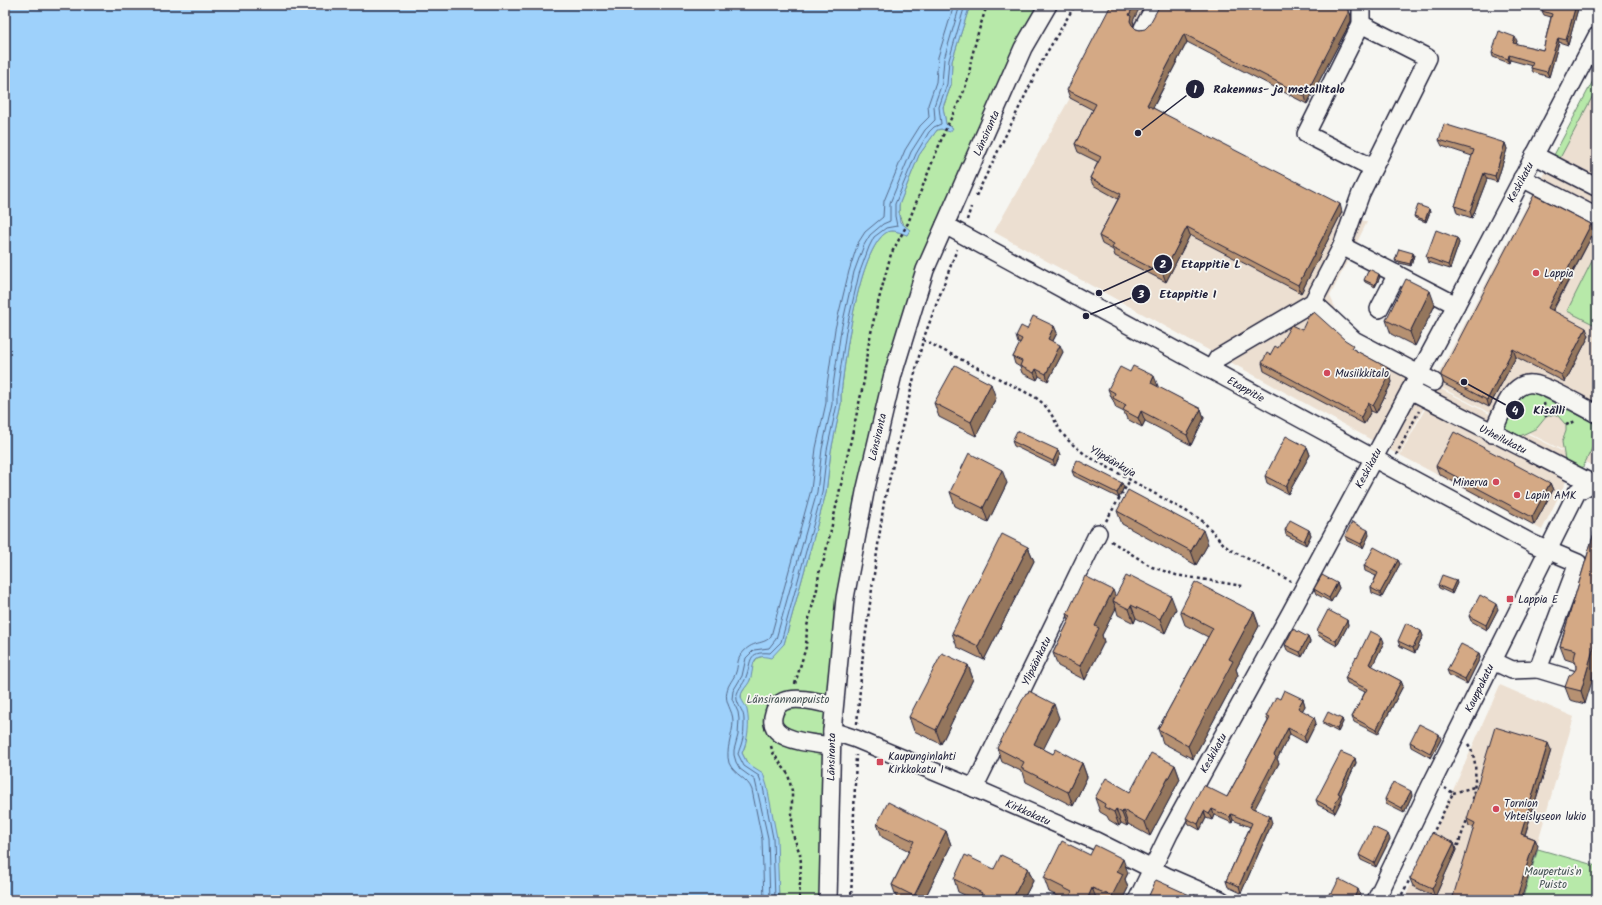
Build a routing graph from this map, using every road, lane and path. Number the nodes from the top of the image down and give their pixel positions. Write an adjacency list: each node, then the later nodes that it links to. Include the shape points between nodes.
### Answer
1 (987, 5): 40 (path, via 964,91 944,133 908,223 891,254 875,314 864,381 807,626 806,647)
2 (1048, 5): 16 (street, Länsiranta, via 1023,48)
3 (1075, 5): 13 (path, via 1043,59)
4 (1156, 5): 7 (street)
5 (1361, 5): 6 (street)
6 (1361, 24): 10 (street, via 1428,58); 10 (street, via 1306,134)
7 (1143, 28)
8 (1597, 36): 9 (street, Keskikatu)
9 (1534, 154): 11 (street, Keskikatu); 12 (street, via 1596,187)
10 (1373, 168): 18 (street)
11 (1522, 178): 15 (street); 21 (street, Keskikatu)
12 (1597, 185)
13 (976, 197)
14 (972, 204): 17 (path)
15 (1597, 217)
16 (945, 225): 17 (street, Etappitie); 41 (street, Länsiranta, via 925,270 893,374 864,492 845,598)
17 (962, 234): 23 (path); 24 (street, Etappitie)
18 (1342, 246): 19 (street); 20 (street)
19 (1397, 274): 21 (street); 22 (street)
20 (1313, 302): 24 (street, via 1218,358); 25 (street, via 1354,340)
21 (1456, 305): 25 (street, Keskikatu)
22 (1379, 309)
23 (922, 340): 31 (path, Ylipäänkuja, via 1035,397 1048,408 1072,445); 44 (path, via 884,502 863,654)
24 (1211, 370): 30 (street, Etappitie)
25 (1418, 375): 26 (street); 27 (street, Keskikatu)
26 (1434, 382)
27 (1410, 390): 29 (street, Urheilukatu); 30 (street, Keskikatu)
28 (1597, 414): 29 (street, via 1543,387 1525,384 1512,395)
29 (1492, 434): 32 (street, Urheilukatu)
30 (1373, 458): 34 (street, Etappitie); 36 (street, Keskikatu)
31 (1130, 480): 33 (path); 36 (path, Ylipäänkuja, via 1200,519 1229,549)
32 (1595, 481): 34 (street, Kauppakatu, via 1577,492)
33 (1098, 533): 35 (path, via 1152,567 1176,575); 47 (street, Ylipäänkatu)
34 (1548, 551): 37 (street, Kauppakatu); 38 (street, Etappitie, via 1578,563)
35 (1243, 586)
36 (1304, 588): 54 (street, Keskikatu)
37 (1493, 661): 38 (street, via 1512,670); 60 (street, Kauppakatu)
38 (1538, 669): 39 (street)
39 (1571, 679)
40 (789, 699): 41 (street); 42 (street, via 776,708)
41 (834, 705): 43 (street, Länsiranta)
42 (773, 726): 43 (street, Kirkkokatu, via 779,734 795,740); 55 (path, via 769,742 773,753 788,774 792,791 792,832 801,863)
43 (831, 738): 44 (street, Kirkkokatu); 56 (street, Länsiranta)
44 (856, 739): 47 (street, Kirkkokatu); 57 (path)
45 (1466, 740): 46 (path, via 1474,752)
46 (1474, 787): 48 (path); 49 (path)
47 (974, 788): 54 (street, Kirkkokatu, via 1096,841)
48 (1453, 793)
49 (1471, 806)
50 (1469, 813): 53 (path, via 1458,845)
51 (1432, 834): 52 (path)
52 (1439, 837)
53 (1445, 840)
54 (1152, 869): 58 (street, Keskikatu); 59 (street, Kirkkokatu)
55 (799, 900)
56 (828, 900)
57 (851, 900)
58 (1137, 900)
59 (1221, 900)
60 (1376, 900)

